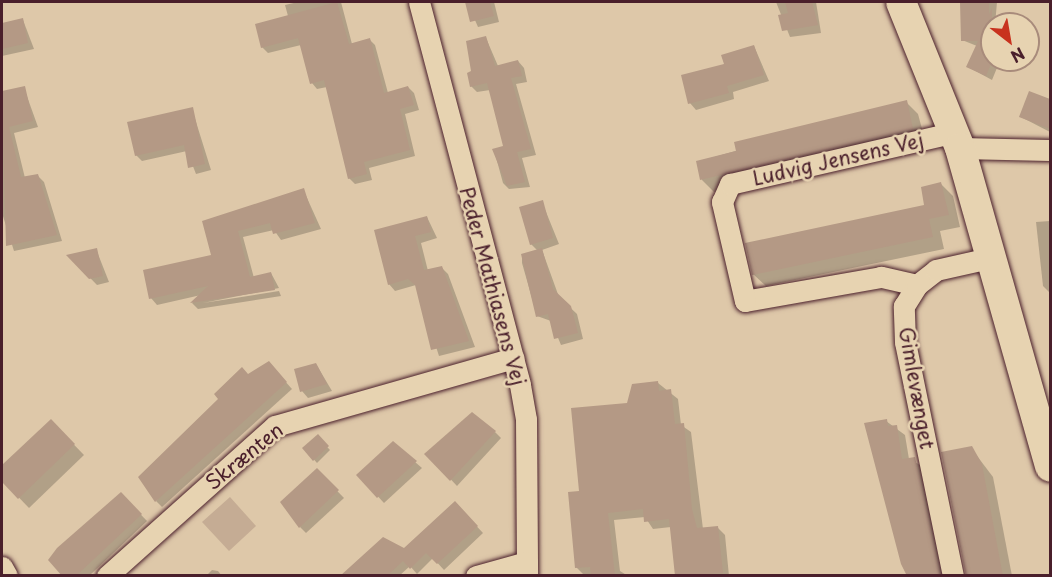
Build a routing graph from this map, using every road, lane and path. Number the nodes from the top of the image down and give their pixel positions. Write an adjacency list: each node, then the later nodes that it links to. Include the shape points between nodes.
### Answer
1 (419, 2): 7 (street, Peder Mathiasens Vej)
2 (902, 2): 3 (street)
3 (957, 140): 4 (street, Ludvig Jensens Vej); 5 (street); 6 (street, Ludvig Jensens Vej, via 730,184 722,202 745,301 880,277)
4 (1050, 150)
5 (994, 257): 6 (street, via 936,270); 8 (street)
6 (917, 285): 14 (street, Gimlevænget, via 904,306 905,342)
7 (513, 358): 10 (street, Peder Mathiasens Vej, via 526,418); 12 (street, Skrænten, via 275,426)
8 (1050, 467)
9 (2, 567): 11 (street)
10 (527, 569): 13 (street)
11 (7, 576)
12 (106, 576)
13 (476, 576)
14 (953, 576)

